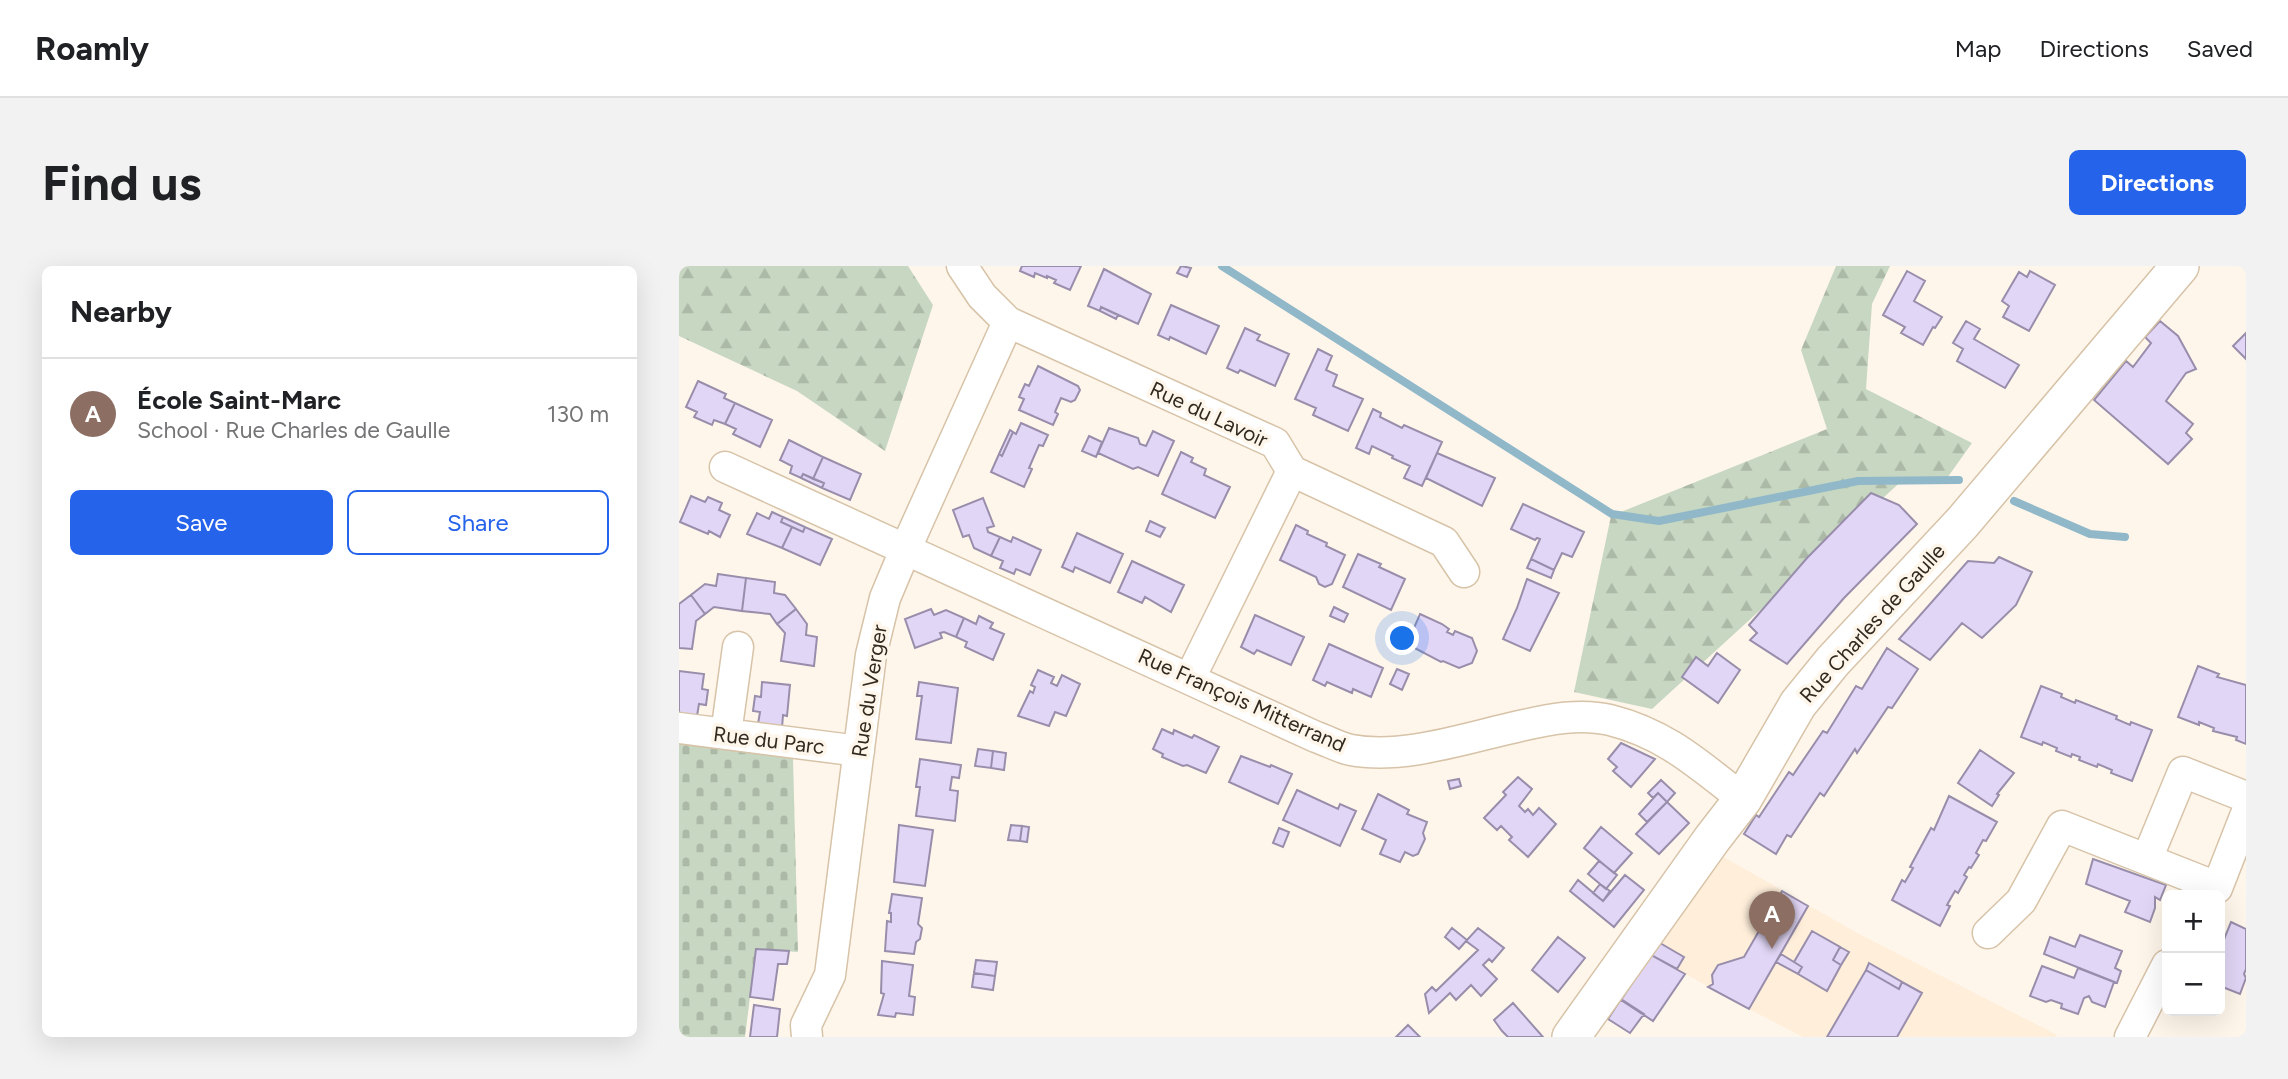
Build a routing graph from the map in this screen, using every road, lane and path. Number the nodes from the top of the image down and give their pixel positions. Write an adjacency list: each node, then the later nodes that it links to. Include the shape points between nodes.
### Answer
1 (962, 266): 3 (street, Rue du Lavoir, via 982,296)
2 (2180, 266): 14 (main road, Rue Charles de Gaulle, via 1962,523 1833,661 1798,704)
3 (1008, 322): 5 (street, Rue du Lavoir, via 1275,443); 6 (street, Rue du Verger)
4 (725, 467): 6 (street, Rue François Mitterrand)
5 (1291, 471): 7 (street, via 1444,542); 9 (street)
6 (906, 548): 9 (street, Rue François Mitterrand); 12 (street, Rue du Verger, via 885,598 871,655)
7 (1464, 572)
8 (738, 647): 11 (street)
9 (1190, 678): 14 (street, Rue François Mitterrand, via 1350,750 1414,749 1550,719 1609,720 1672,744)
10 (679, 728): 11 (street, Rue du Parc)
11 (726, 734): 12 (street, Rue du Parc)
12 (859, 751): 20 (street, Rue du Verger, via 830,975 806,1025)
13 (2246, 797): 16 (street, via 2183,772)
14 (1743, 799): 21 (main road, Rue Charles de Gaulle)
15 (2246, 814): 17 (street, via 2217,888)
16 (2147, 859): 17 (street); 18 (street, via 2062,826 2021,901)
17 (2206, 890)
18 (1988, 933)
19 (2162, 975): 22 (street)
20 (807, 1037)
21 (1571, 1037)
22 (2130, 1037)

